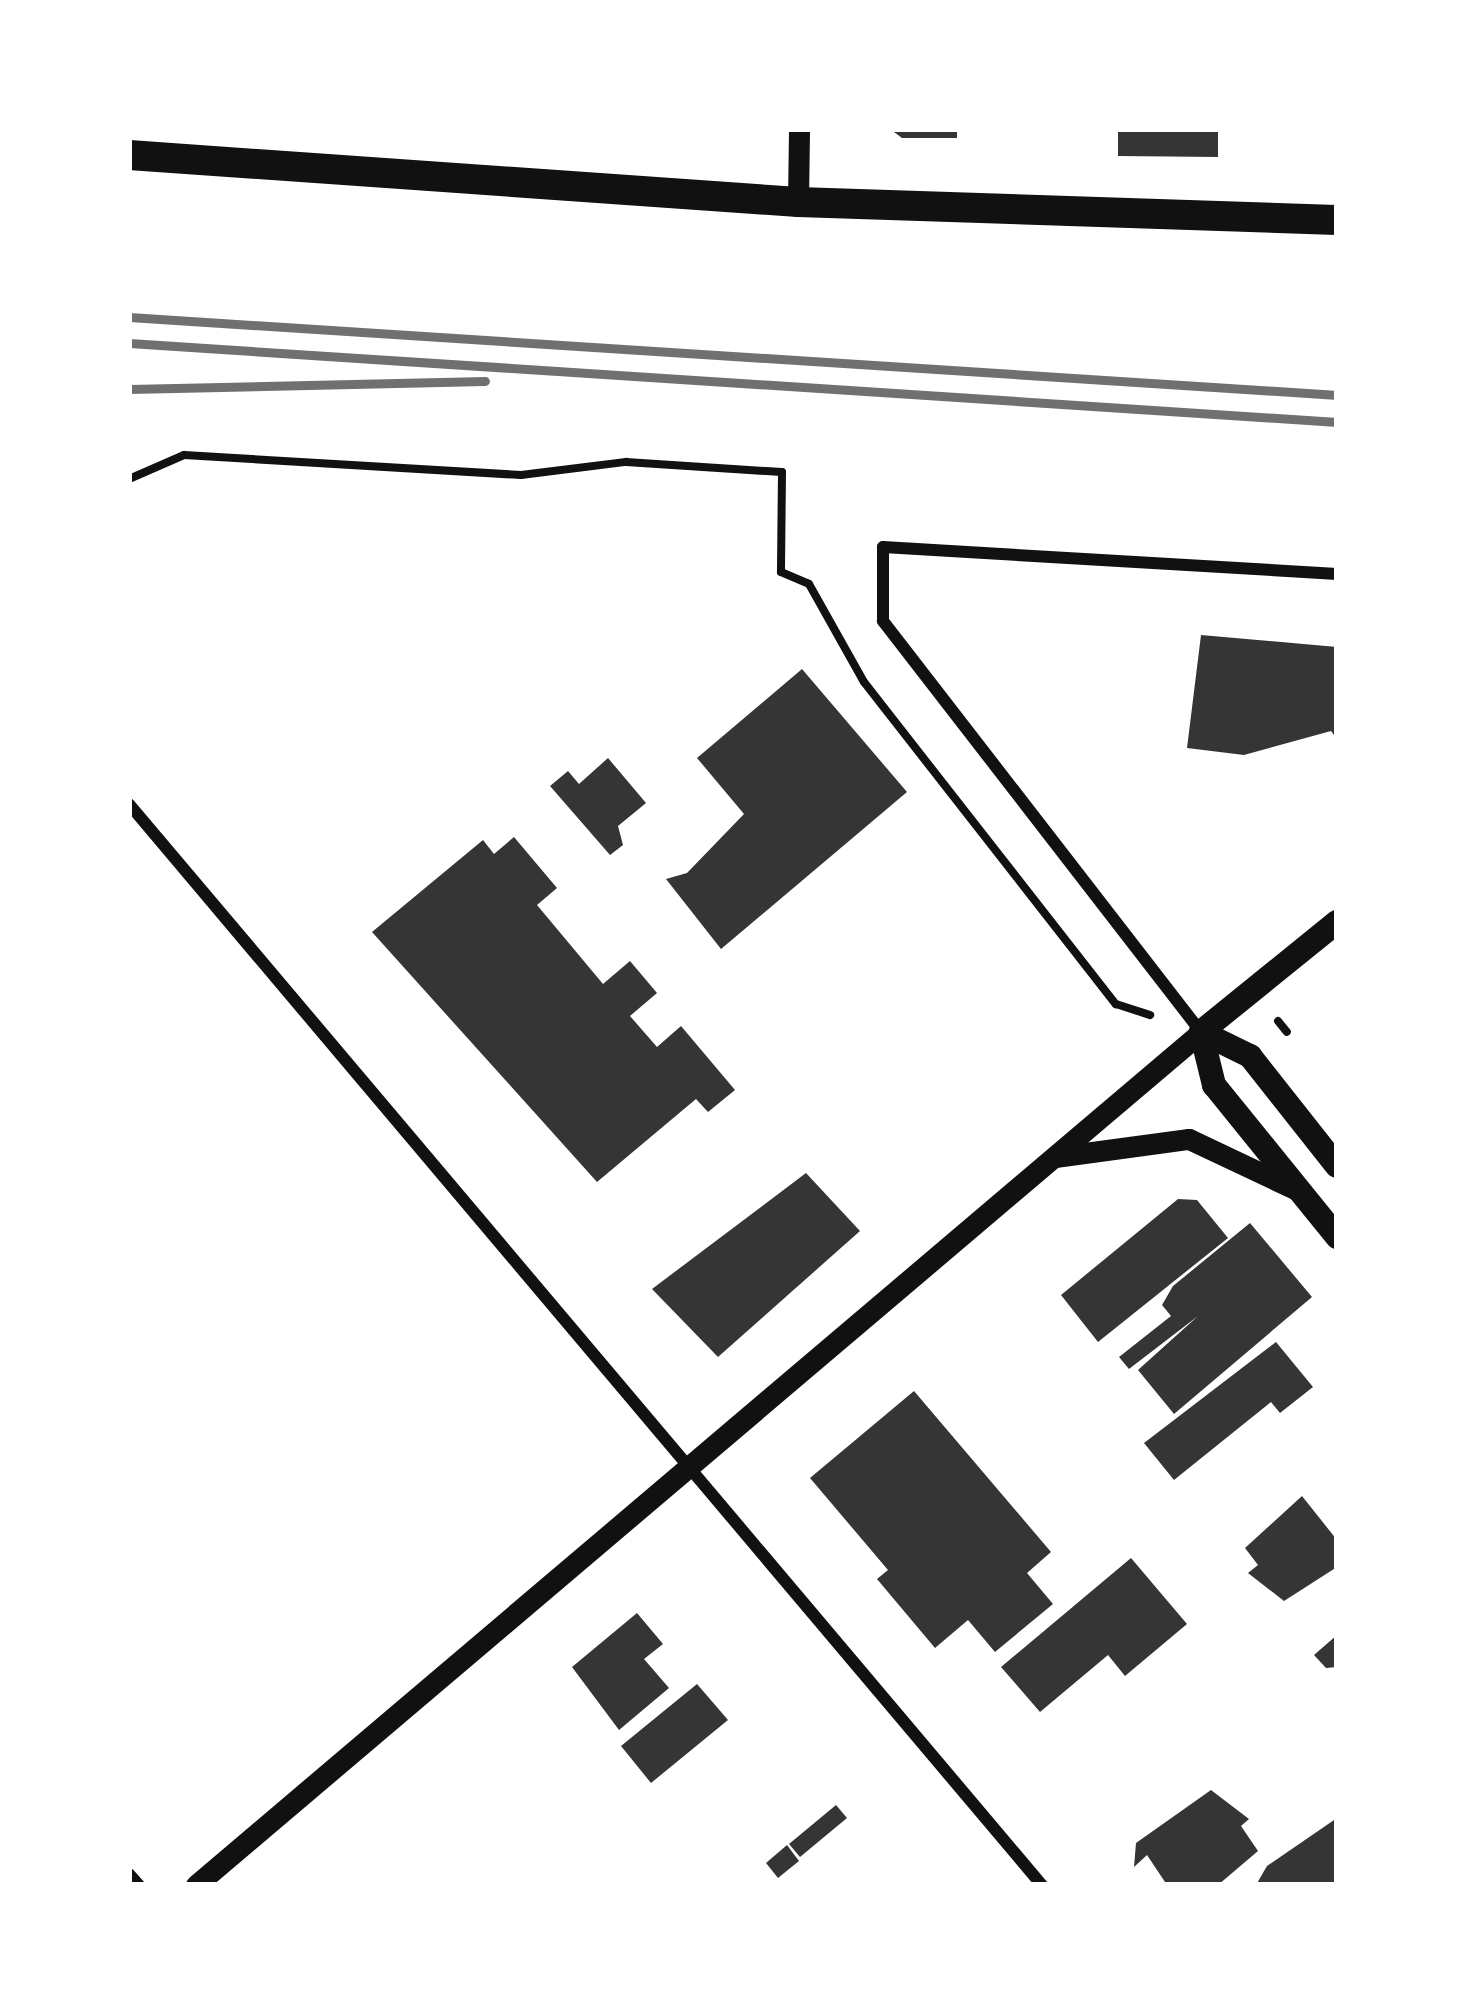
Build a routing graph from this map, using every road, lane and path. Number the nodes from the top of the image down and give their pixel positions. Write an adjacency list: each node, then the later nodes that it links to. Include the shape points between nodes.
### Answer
1 (799, 129): 3 (street)
2 (129, 155): 3 (main road)
3 (798, 202): 4 (main road)
4 (1337, 220)
5 (129, 479): 10 (path, via 184,455 521,475 626,462 782,472 781,572 809,584 864,682 1116,1004)
6 (1337, 574): 10 (street, via 883,547 883,621)
7 (129, 804): 16 (street)
8 (1337, 922): 10 (main road)
9 (1278, 1021): 11 (path)
10 (1201, 1032): 12 (street); 13 (main road, via 1250,1056); 14 (main road, via 1214,1085)
11 (1287, 1032)
12 (1055, 1157): 14 (street, via 1189,1138); 16 (street)
13 (1337, 1166)
14 (1297, 1190): 15 (main road)
15 (1337, 1237)
16 (689, 1461): 19 (street); 20 (street)
17 (129, 1874): 18 (street)
18 (139, 1885)
19 (196, 1885)
20 (1042, 1885)

